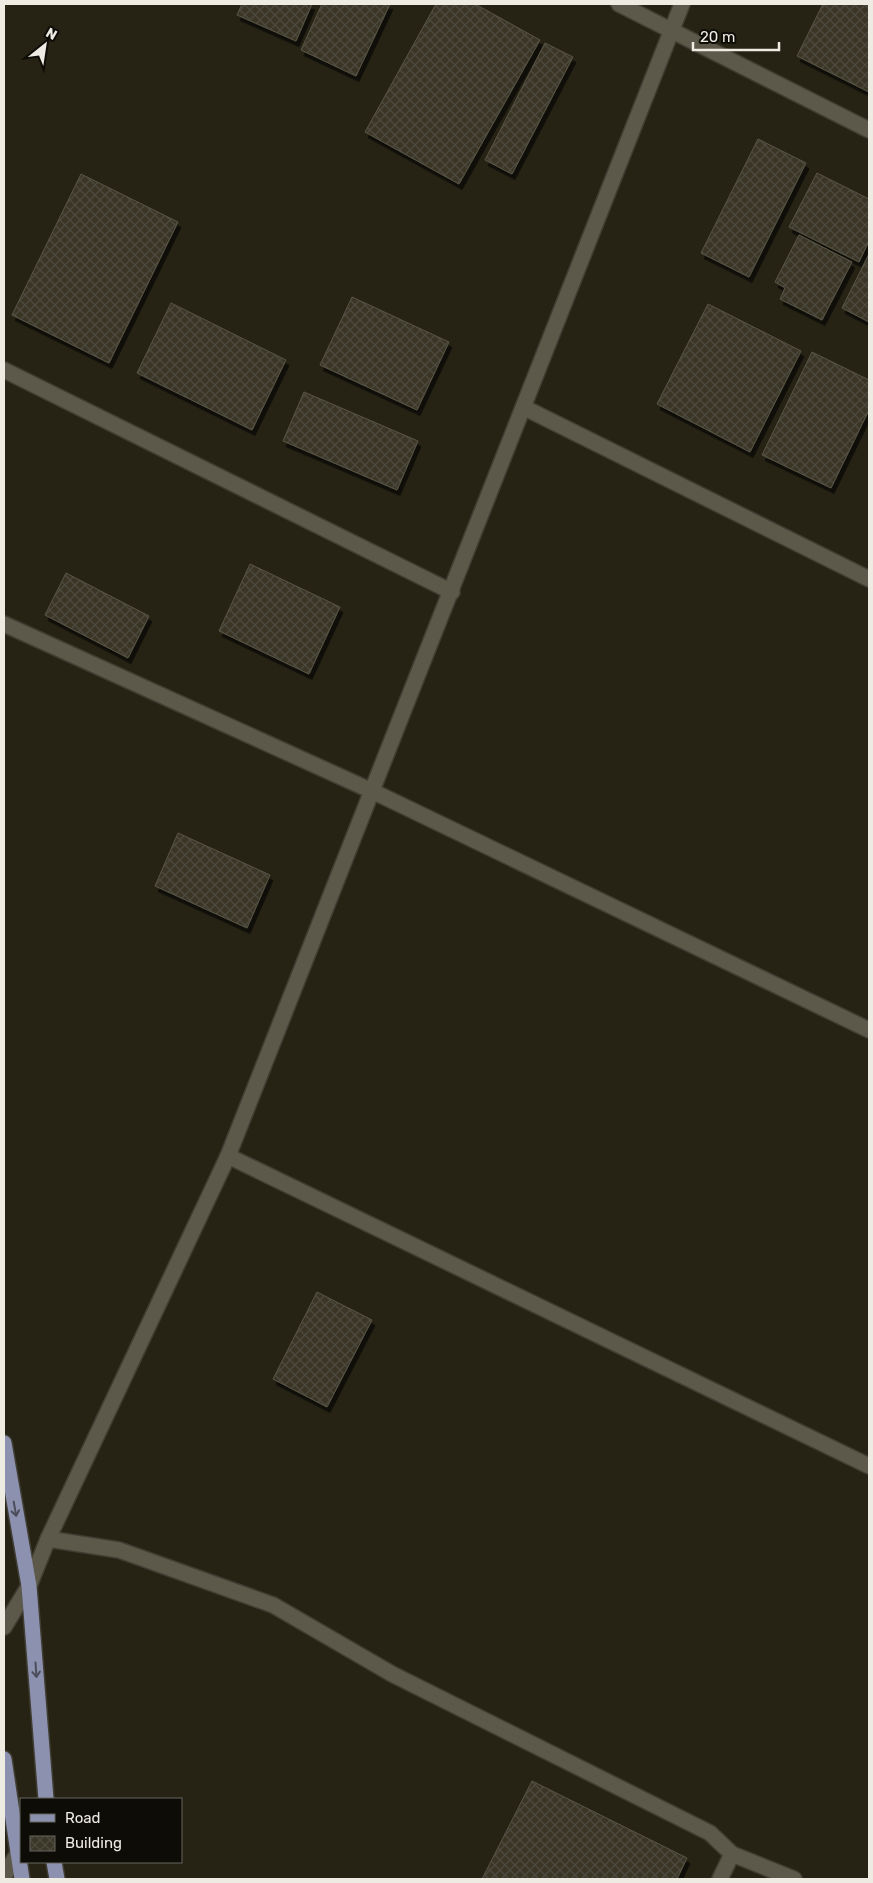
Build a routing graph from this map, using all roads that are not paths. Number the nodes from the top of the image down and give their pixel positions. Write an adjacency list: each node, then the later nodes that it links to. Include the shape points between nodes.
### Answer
1 (619, 4): 3 (street)
2 (682, 4): 3 (street)
3 (673, 30): 4 (street); 6 (street)
4 (869, 130)
5 (4, 370): 8 (street)
6 (524, 408): 7 (street); 8 (street)
7 (869, 579)
8 (452, 592): 10 (street)
9 (4, 624): 10 (street)
10 (372, 791): 11 (street); 12 (street)
11 (869, 1030)
12 (228, 1156): 14 (street); 15 (street)
13 (4, 1443): 16 (main road, one-way to 16)
14 (869, 1466)
15 (48, 1539): 16 (street); 21 (street, via 119,1550 273,1605 392,1674 710,1833)
16 (29, 1586): 17 (street); 19 (main road, one-way to 19)
17 (4, 1627)
18 (4, 1759): 20 (main road)
19 (46, 1798)
20 (18, 1853): 23 (street); 24 (main road)
21 (732, 1854): 26 (street); 27 (street)
22 (54, 1863): 25 (main road)
23 (4, 1876)
24 (22, 1879)
25 (57, 1879)
26 (720, 1879)
27 (794, 1879)

